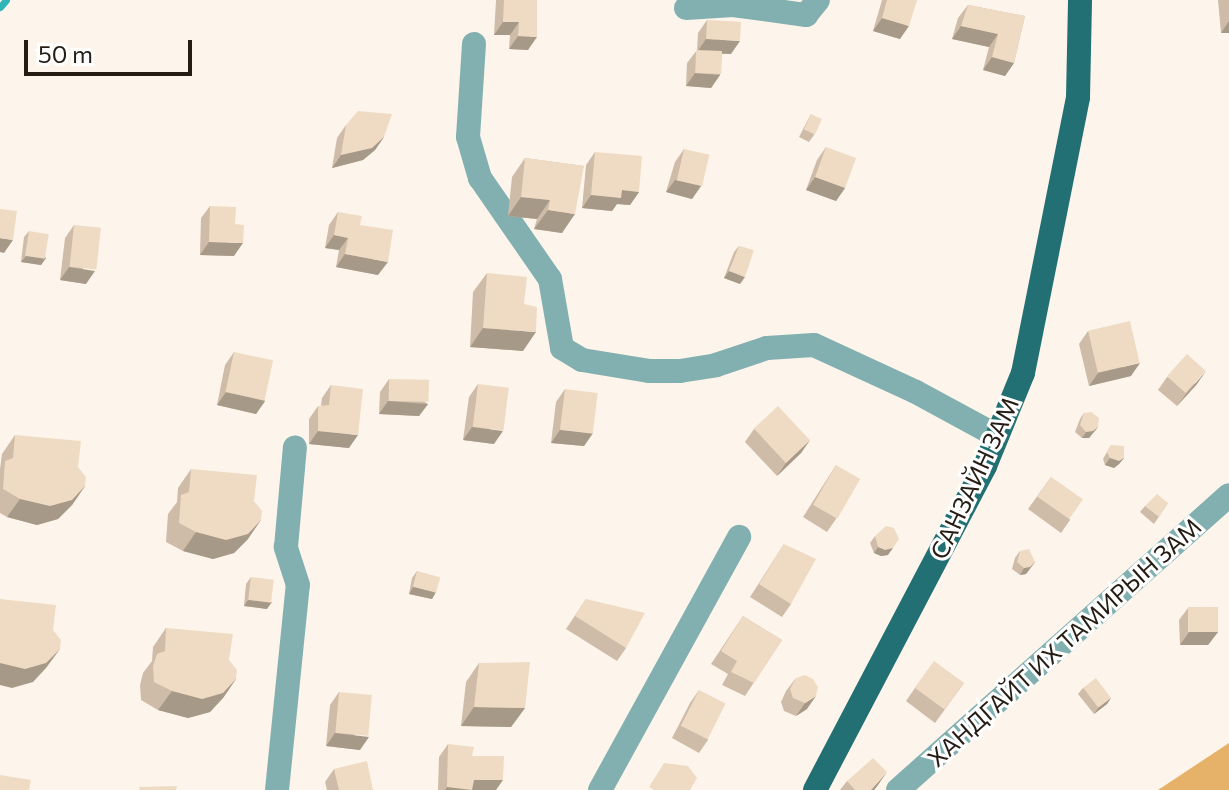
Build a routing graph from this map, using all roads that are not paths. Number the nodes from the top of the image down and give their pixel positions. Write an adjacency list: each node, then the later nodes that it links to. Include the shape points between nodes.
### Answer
1 (818, 0): 3 (street, via 806,15 733,5)
2 (1080, 0): 5 (main road, САНЗАЙН ЗАМ, via 1078,97 1023,373)
3 (686, 8)
4 (474, 44): 5 (street, via 468,137 480,178 550,279 562,348 582,360 680,371 767,348 814,345)
5 (997, 436): 11 (main road, САНЗАЙН ЗАМ)
6 (295, 447): 9 (street, via 286,547 298,585)
7 (1229, 495): 12 (street, ХАНДГАЙТ ИХ ТАМИРЫН ЗАМ)
8 (739, 537): 10 (street)
9 (277, 790)
10 (600, 790)
11 (815, 790)
12 (898, 790)

